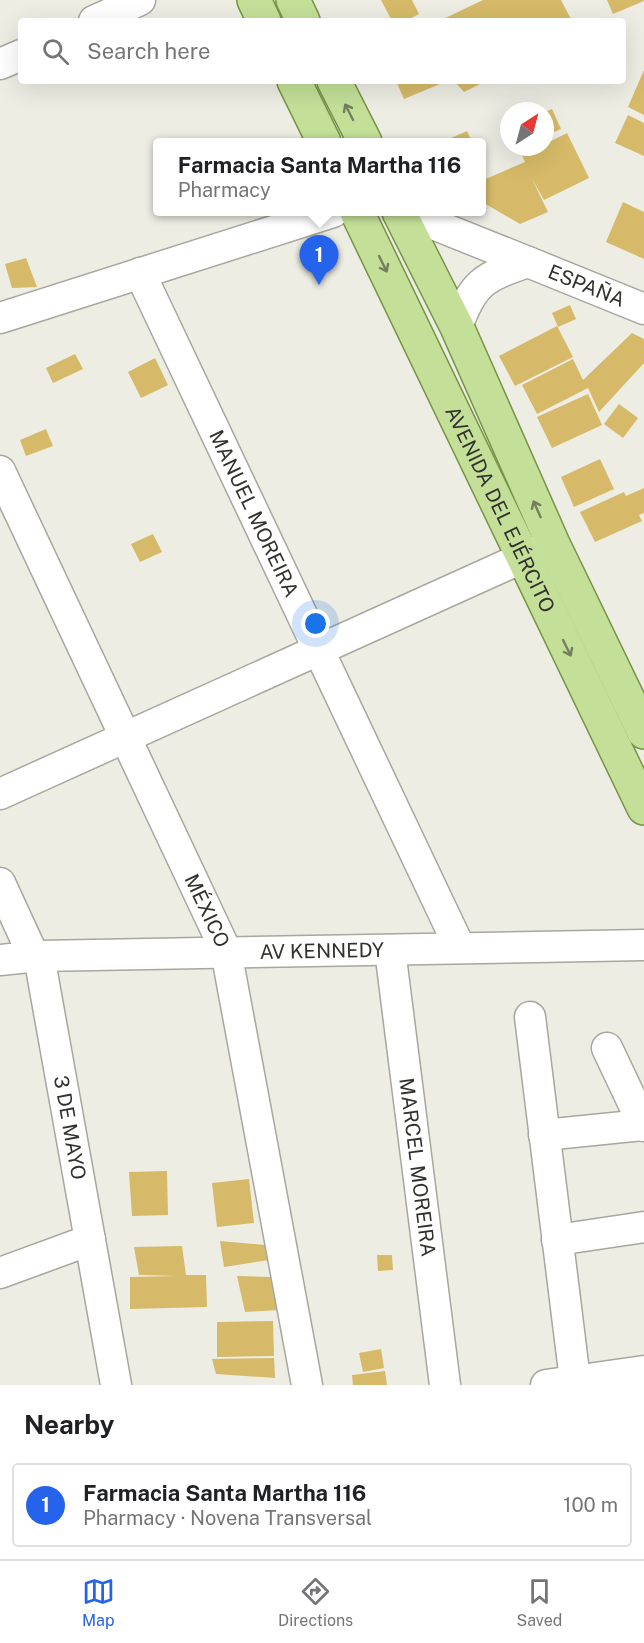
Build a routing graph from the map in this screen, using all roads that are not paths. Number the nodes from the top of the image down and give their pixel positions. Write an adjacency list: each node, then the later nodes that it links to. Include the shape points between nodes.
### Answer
1 (140, 0): 4 (street)
2 (254, 0): 5 (main road)
3 (293, 0): 6 (main road)
4 (101, 18)
5 (263, 18)
6 (302, 18)
7 (18, 56): 8 (street)
8 (0, 64)
9 (295, 84): 11 (main road)
10 (335, 84): 12 (main road, one-way to 10)
11 (322, 138)
12 (362, 138)
13 (320, 216): 18 (street)
14 (359, 216): 24 (main road, AVENIDA DEL EJÉRCITO, one-way to 24)
15 (403, 216): 21 (main road, AVENIDA DEL EJÉRCITO)
16 (411, 216): 17 (street, ESPAÑA)
17 (528, 262): 19 (street, ESPAÑA); 21 (street, ESPAÑA, via 496,273 481,283 467,299)
18 (140, 273): 20 (street); 25 (street, MANUEL MOREIRA)
19 (644, 309)
20 (0, 318)
21 (457, 327): 23 (main road, AVENIDA DEL EJÉRCITO, one-way to 21)
22 (0, 471): 27 (street, MÉXICO)
23 (553, 544): 24 (street); 26 (main road, AVENIDA DEL EJÉRCITO)
24 (523, 558): 25 (street); 29 (main road, AVENIDA DEL EJÉRCITO, one-way to 29)
25 (317, 649): 27 (street); 32 (street, MANUEL MOREIRA)
26 (644, 732)
27 (126, 735): 28 (street); 34 (street, MÉXICO)
28 (0, 794)
29 (644, 808)
30 (0, 883): 35 (street, 3 DE MAYO)
31 (644, 945): 32 (street, AV KENNEDY)
32 (460, 948): 33 (street, AV KENNEDY)
33 (390, 950): 34 (street, AV KENNEDY); 49 (street, MARCEL MOREIRA)
34 (226, 951): 35 (street, AV KENNEDY); 48 (street, MÉXICO)
35 (37, 956): 36 (street, AV KENNEDY); 42 (street, 3 DE MAYO)
36 (0, 960)
37 (530, 1017): 40 (street)
38 (607, 1048): 39 (street)
39 (644, 1126): 40 (street)
40 (544, 1135): 43 (street)
41 (644, 1227): 43 (street)
42 (90, 1240): 44 (street); 47 (street, 3 DE MAYO)
43 (557, 1240): 46 (street)
44 (0, 1273)
45 (644, 1371): 46 (street)
46 (561, 1383)
47 (116, 1385)
48 (306, 1385)
49 (445, 1385)

